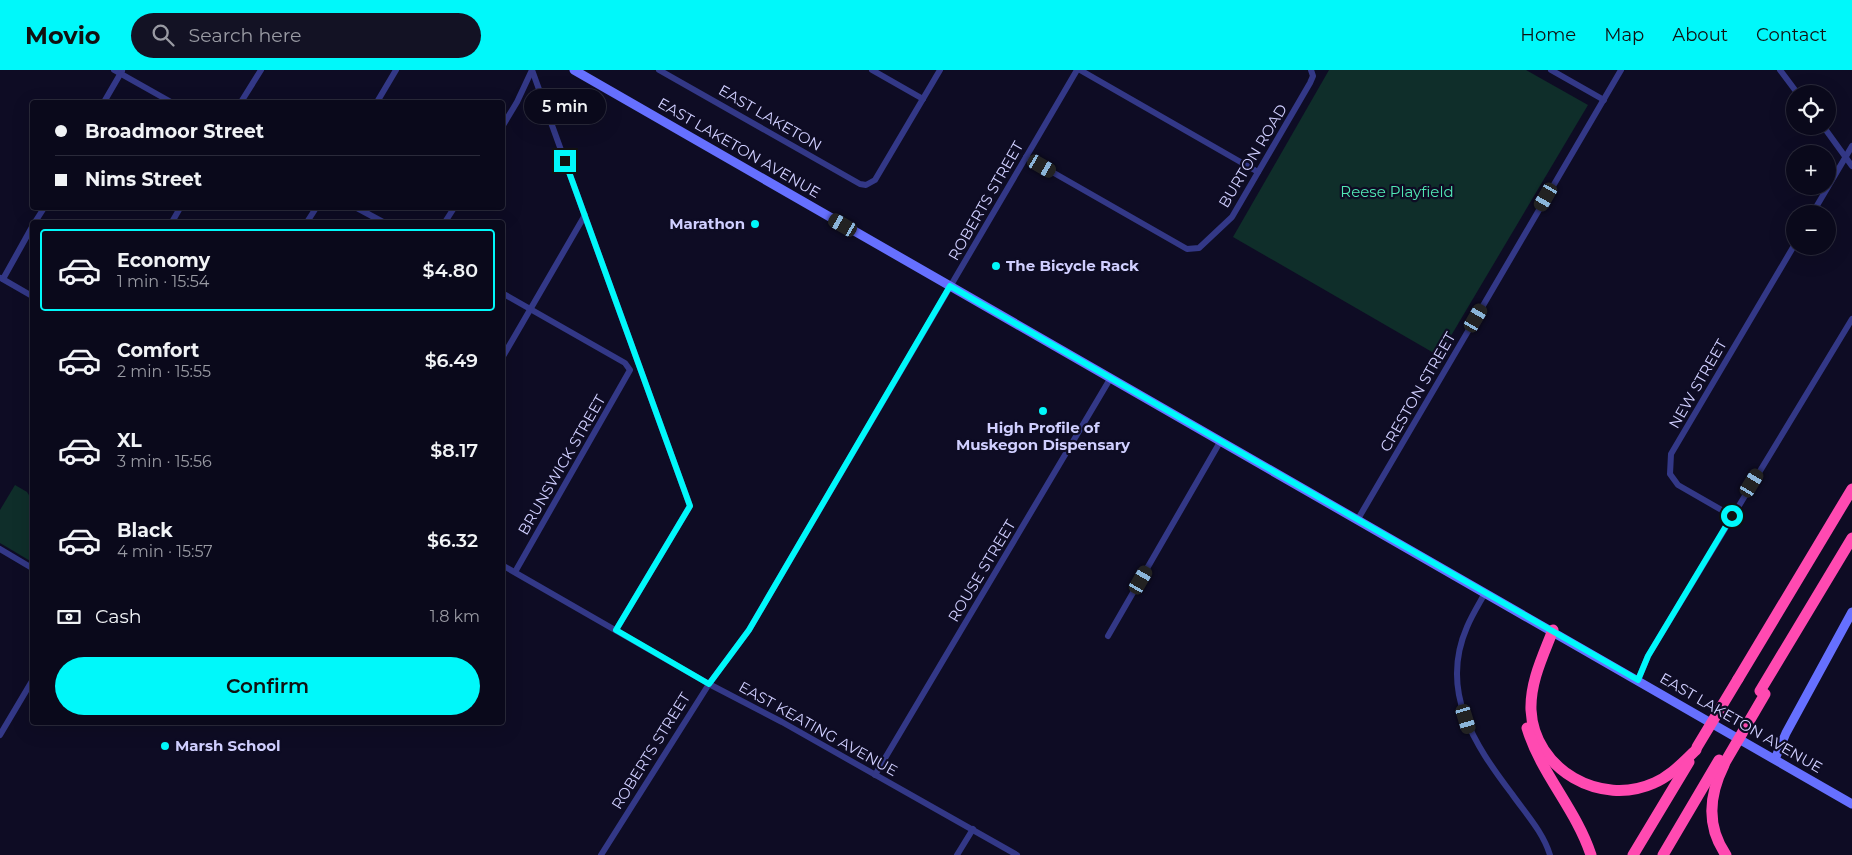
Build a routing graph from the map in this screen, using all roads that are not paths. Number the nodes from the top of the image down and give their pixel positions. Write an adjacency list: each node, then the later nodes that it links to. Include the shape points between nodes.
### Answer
1 (262, 70): 19 (street)
2 (396, 70): 20 (street)
3 (532, 70): 22 (street); 31 (street)
4 (574, 70): 36 (main road, EAST LAKETON AVENUE)
5 (659, 70): 13 (street, EAST LAKETON)
6 (872, 70): 16 (street)
7 (940, 70): 16 (street)
8 (1079, 70): 25 (street, ROBERTS STREET); 28 (street)
9 (1551, 70): 21 (street)
10 (1622, 70): 21 (street, CRESTON STREET)
11 (1780, 70): 15 (street)
12 (119, 71): 17 (street); 18 (street)
13 (667, 72): 16 (street, EAST LAKETON, via 860,184 869,185)
14 (1312, 73): 28 (street, BURTON ROAD, via 1310,83)
15 (1791, 85)
16 (923, 99)
17 (105, 100)
18 (169, 100)
19 (242, 100)
20 (378, 100)
21 (1604, 100): 46 (street, CRESTON STREET)
22 (505, 122)
23 (1830, 135): 26 (street)
24 (1852, 146): 26 (street)
25 (1026, 157): 28 (street, BURTON ROAD, via 1187,249 1199,248 1232,217); 36 (street, ROBERTS STREET)
26 (1846, 157): 27 (street); 29 (street)
27 (1852, 166)
28 (1258, 172)
29 (1817, 205)
30 (361, 210): 32 (street)
31 (585, 215): 39 (street); 54 (street, via 690,506)
32 (379, 220)
33 (30, 231): 35 (street)
34 (1789, 255): 45 (street, NEW STREET, via 1672,454 1670,474 1678,485)
35 (1, 279): 37 (street)
36 (950, 286): 42 (main road, EAST LAKETON AVENUE); 59 (street, ROBERTS STREET, via 749,630)
37 (30, 295)
38 (505, 295): 39 (street)
39 (531, 309): 41 (street); 51 (street, BRUNSWICK STREET, via 625,363 630,370)
40 (1852, 319): 45 (street)
41 (505, 353)
42 (1110, 379): 43 (main road, EAST LAKETON AVENUE); 64 (street, ROUSE STREET)
43 (1220, 442): 46 (main road, EAST LAKETON AVENUE); 56 (street)
44 (1852, 489): 61 (highway, bridge)
45 (1732, 516): 57 (street, via 1648,656)
46 (1358, 519): 52 (main road, EAST LAKETON AVENUE)
47 (1852, 538): 63 (highway)
48 (0, 549): 49 (street)
49 (30, 567)
50 (505, 567): 51 (street, EAST KEATING AVENUE)
51 (515, 572): 54 (street, EAST KEATING AVENUE)
52 (1486, 593): 55 (main road, EAST LAKETON AVENUE); 70 (street, via 1462,641 1458,678 1462,708 1480,750 1537,827)
53 (1852, 612): 62 (main road)
54 (616, 630): 59 (street, EAST KEATING AVENUE)
55 (1553, 630): 57 (main road, EAST LAKETON AVENUE); 61 (highway, via 1536,676 1531,711 1538,738 1563,771 1584,784 1612,791 1628,790 1654,784 1668,776); 71 (highway, via 1535,660 1530,677 1527,729 1542,766 1577,820)
56 (1108, 636)
57 (1638, 680): 62 (main road, EAST LAKETON AVENUE)
58 (30, 684): 60 (street)
59 (709, 684): 64 (street, EAST KEATING AVENUE); 67 (street, ROBERTS STREET)
60 (0, 735)
61 (1696, 749): 72 (highway)
62 (1775, 759): 65 (main road, EAST LAKETON AVENUE)
63 (1722, 762): 73 (highway); 74 (highway, via 1711,813 1717,839)
64 (875, 775): 66 (street, EAST KEATING AVENUE)
65 (1852, 804)
66 (972, 829): 68 (street); 69 (street, EAST KEATING AVENUE)
67 (601, 855)
68 (957, 855)
69 (1017, 855)
70 (1550, 855)
71 (1591, 855)
72 (1633, 855)
73 (1663, 855)
74 (1726, 855)

